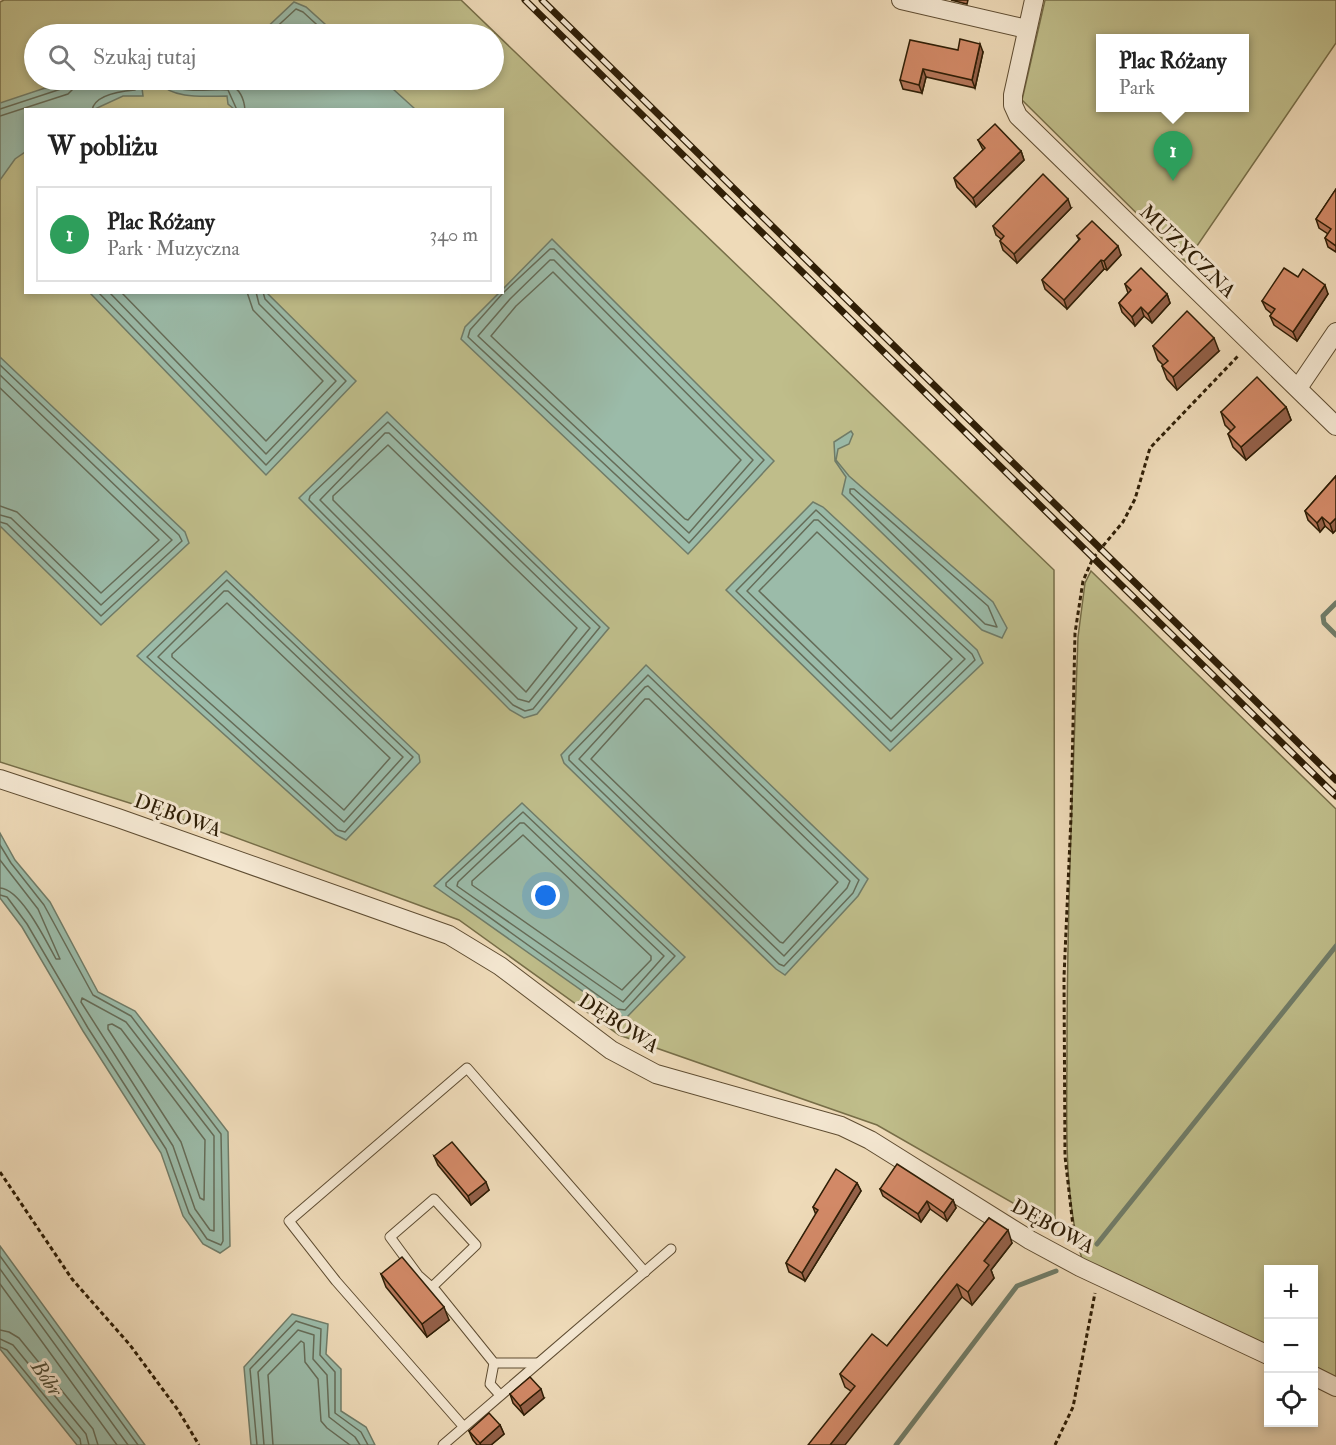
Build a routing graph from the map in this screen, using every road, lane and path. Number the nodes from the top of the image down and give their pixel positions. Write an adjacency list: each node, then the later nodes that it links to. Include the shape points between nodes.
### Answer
1 (901, 0): 3 (street)
2 (1034, 0): 3 (street)
3 (1027, 29): 5 (street, MUZYCZNA, via 1013,105 1018,116)
4 (1336, 332): 6 (street)
5 (1251, 343): 6 (street, MUZYCZNA); 11 (path, via 1150,448 1135,499 1123,522 1093,558 1083,581 1075,633 1064,977 1065,1156)
6 (1298, 388): 7 (street, MUZYCZNA)
7 (1336, 426)
8 (0, 779): 11 (street, DĘBOWA, via 449,935 500,966 611,1050 656,1074 841,1126)
9 (0, 1172): 22 (path, via 72,1279 130,1345)
10 (671, 1249): 12 (lane)
11 (1080, 1267): 13 (street, DĘBOWA)
12 (645, 1272): 17 (lane); 21 (lane, via 468,1068 289,1221)
13 (1100, 1277): 15 (street, DĘBOWA); 24 (path, via 1073,1407)
14 (432, 1287): 14 (lane, via 418,1275 390,1237 434,1199 476,1245); 16 (lane)
15 (1264, 1353)
16 (494, 1363): 17 (lane); 20 (lane, via 490,1384)
17 (538, 1363): 20 (lane)
18 (1318, 1378): 19 (street)
19 (1336, 1387)
20 (500, 1395): 21 (lane)
21 (463, 1426): 23 (lane)
22 (199, 1445)
23 (443, 1445)
24 (1055, 1445)

